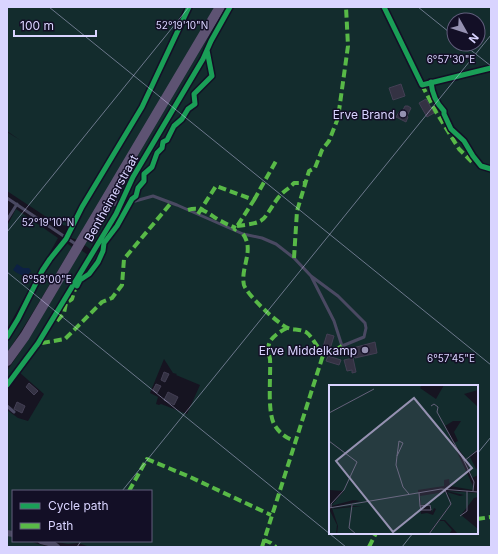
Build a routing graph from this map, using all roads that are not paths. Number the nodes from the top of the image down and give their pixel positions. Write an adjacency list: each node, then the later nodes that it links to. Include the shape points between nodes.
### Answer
1 (220, 7): 5 (main road, Bentheimerstraat)
2 (384, 7): 3 (street, via 422,85)
3 (491, 68)
4 (7, 198): 6 (lane)
5 (105, 200): 7 (street, Bentheimerstraat); 9 (main road, Bentheimerstraat)
6 (17, 204): 8 (lane); 9 (lane)
7 (121, 205): 10 (lane, Bentheimerstraat, via 153,196 243,234 276,244)
8 (7, 220)
9 (78, 246): 11 (main road, Bentheimerstraat, via 25,336)
10 (311, 276): 10 (lane, Bentheimerstraat, via 338,296 365,324 364,338 342,346 334,321)
11 (7, 361)
12 (7, 406): 13 (lane)
13 (14, 412)
14 (44, 542): 15 (street)
15 (57, 547)

